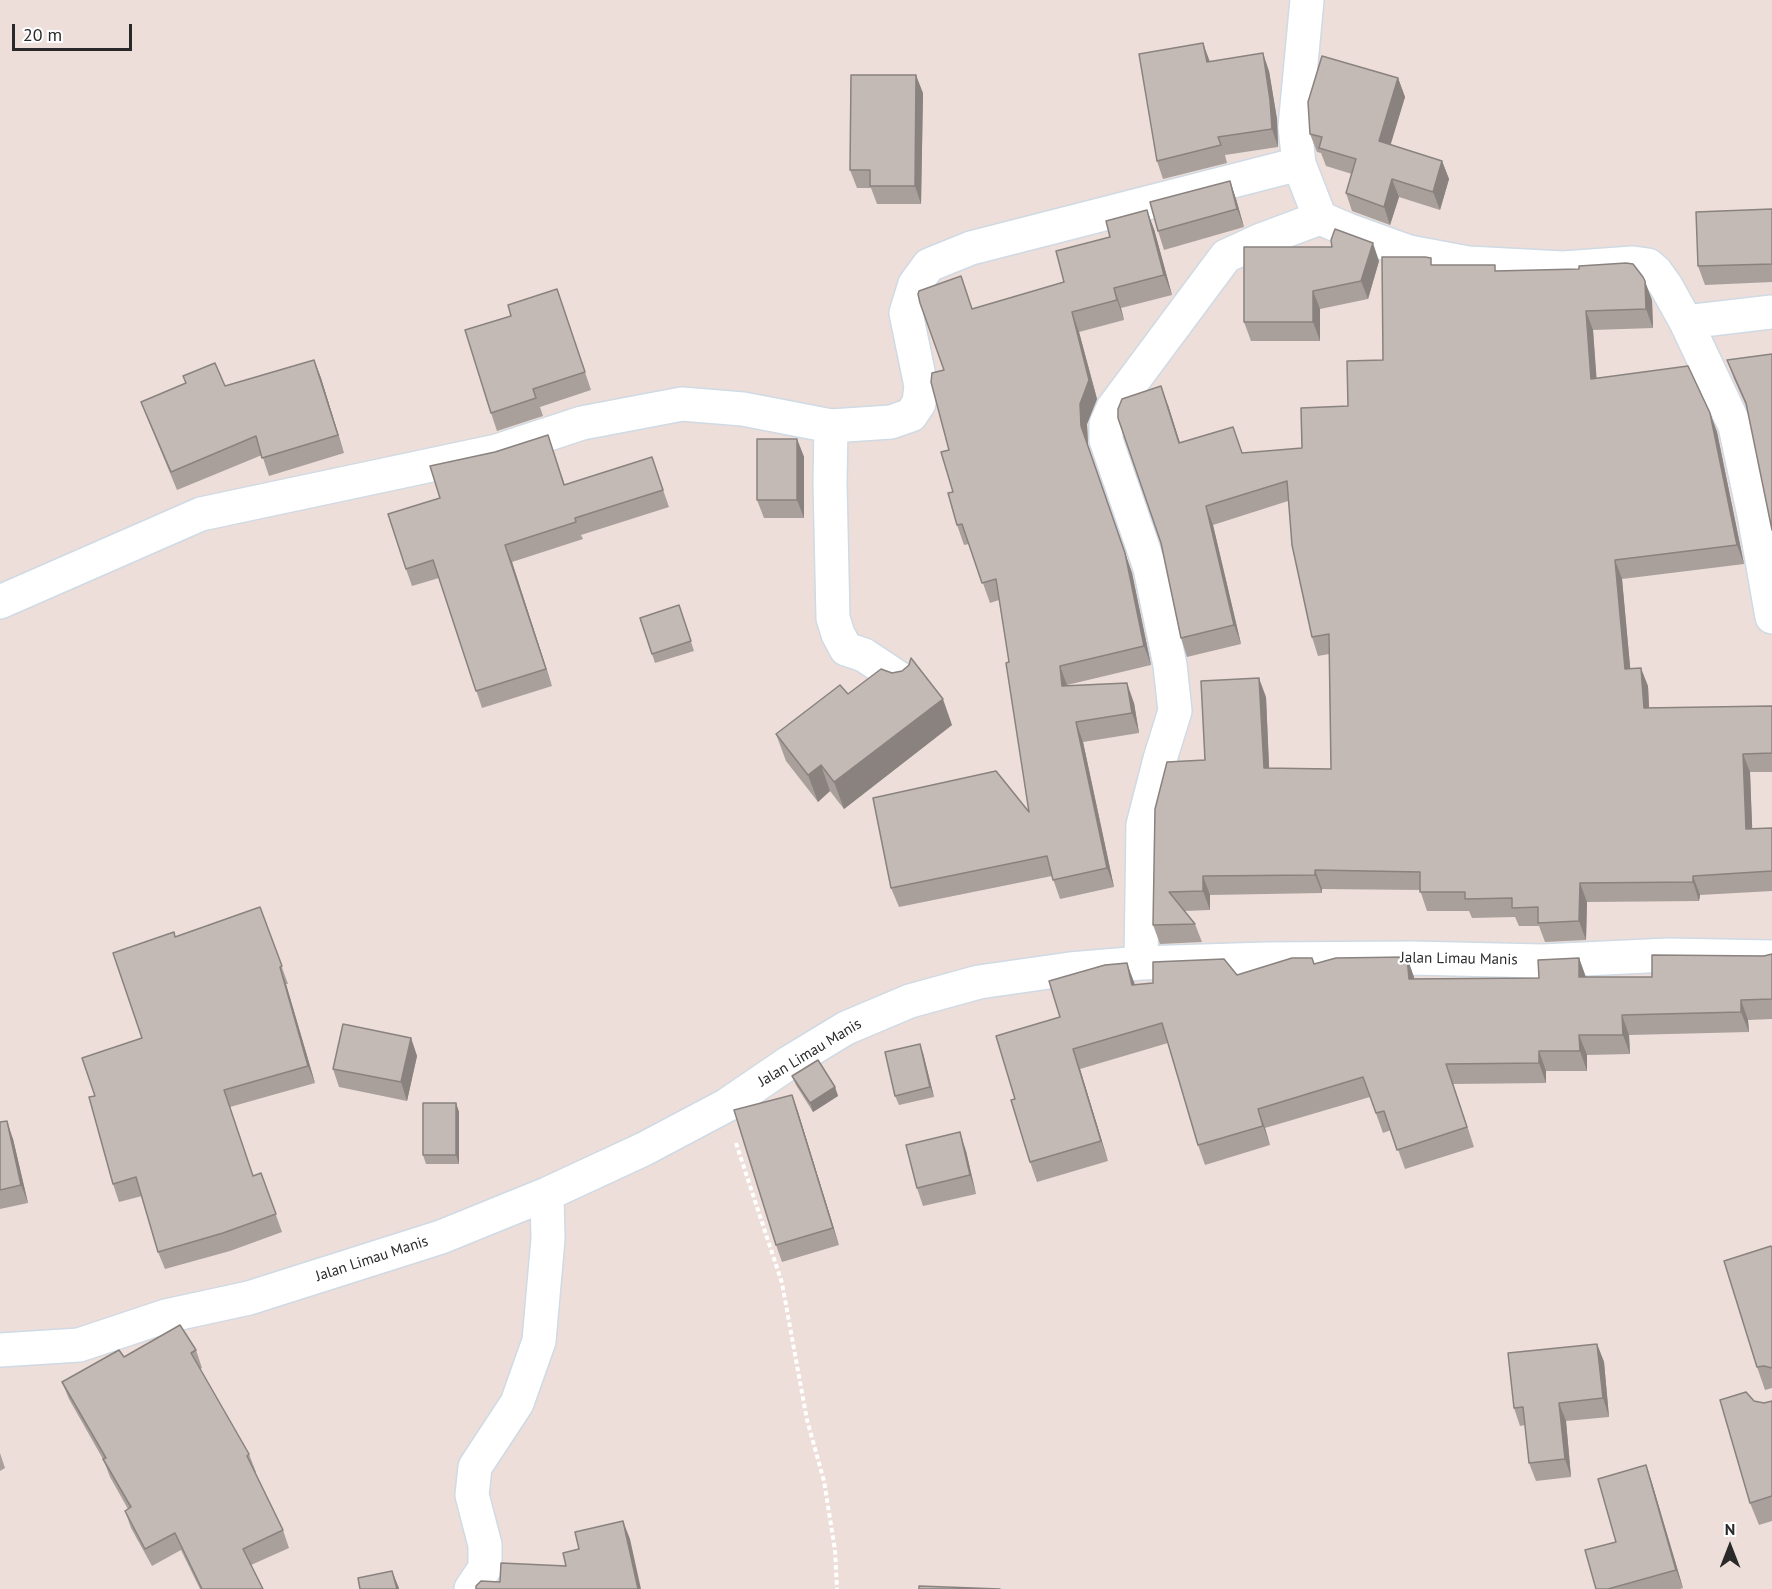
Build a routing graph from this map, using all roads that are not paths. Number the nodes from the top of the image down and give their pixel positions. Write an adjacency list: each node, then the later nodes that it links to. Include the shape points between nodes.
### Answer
1 (1307, 0): 2 (street, via 1295,127)
2 (1299, 164): 3 (street); 6 (street, via 971,248 928,265 915,284 906,313 921,386 919,403 911,415 891,422)
3 (1320, 218): 5 (street, via 1409,252 1468,263 1563,268 1648,265 1666,286); 11 (street, via 1226,256 1113,408 1106,424 1106,440 1150,568 1170,664 1175,711 1143,825)
4 (1772, 312): 5 (street)
5 (1686, 322): 8 (street, via 1735,426)
6 (831, 426): 7 (street, via 742,409 682,404 582,423 497,452 201,514); 9 (street, via 830,527 835,626 846,649 864,655)
7 (0, 602)
8 (1772, 617)
9 (903, 681)
10 (1772, 957): 11 (street, Jalan Limau Manis)
11 (1141, 963): 12 (street, Jalan Limau Manis, via 979,982 910,1001 846,1028 727,1104 644,1149)
12 (547, 1194): 13 (street, Jalan Limau Manis, via 441,1237 249,1298 165,1316 79,1345); 14 (street, via 548,1239 539,1341 517,1403 475,1467 472,1495 485,1545 485,1568)
13 (0, 1350)
14 (471, 1589)

